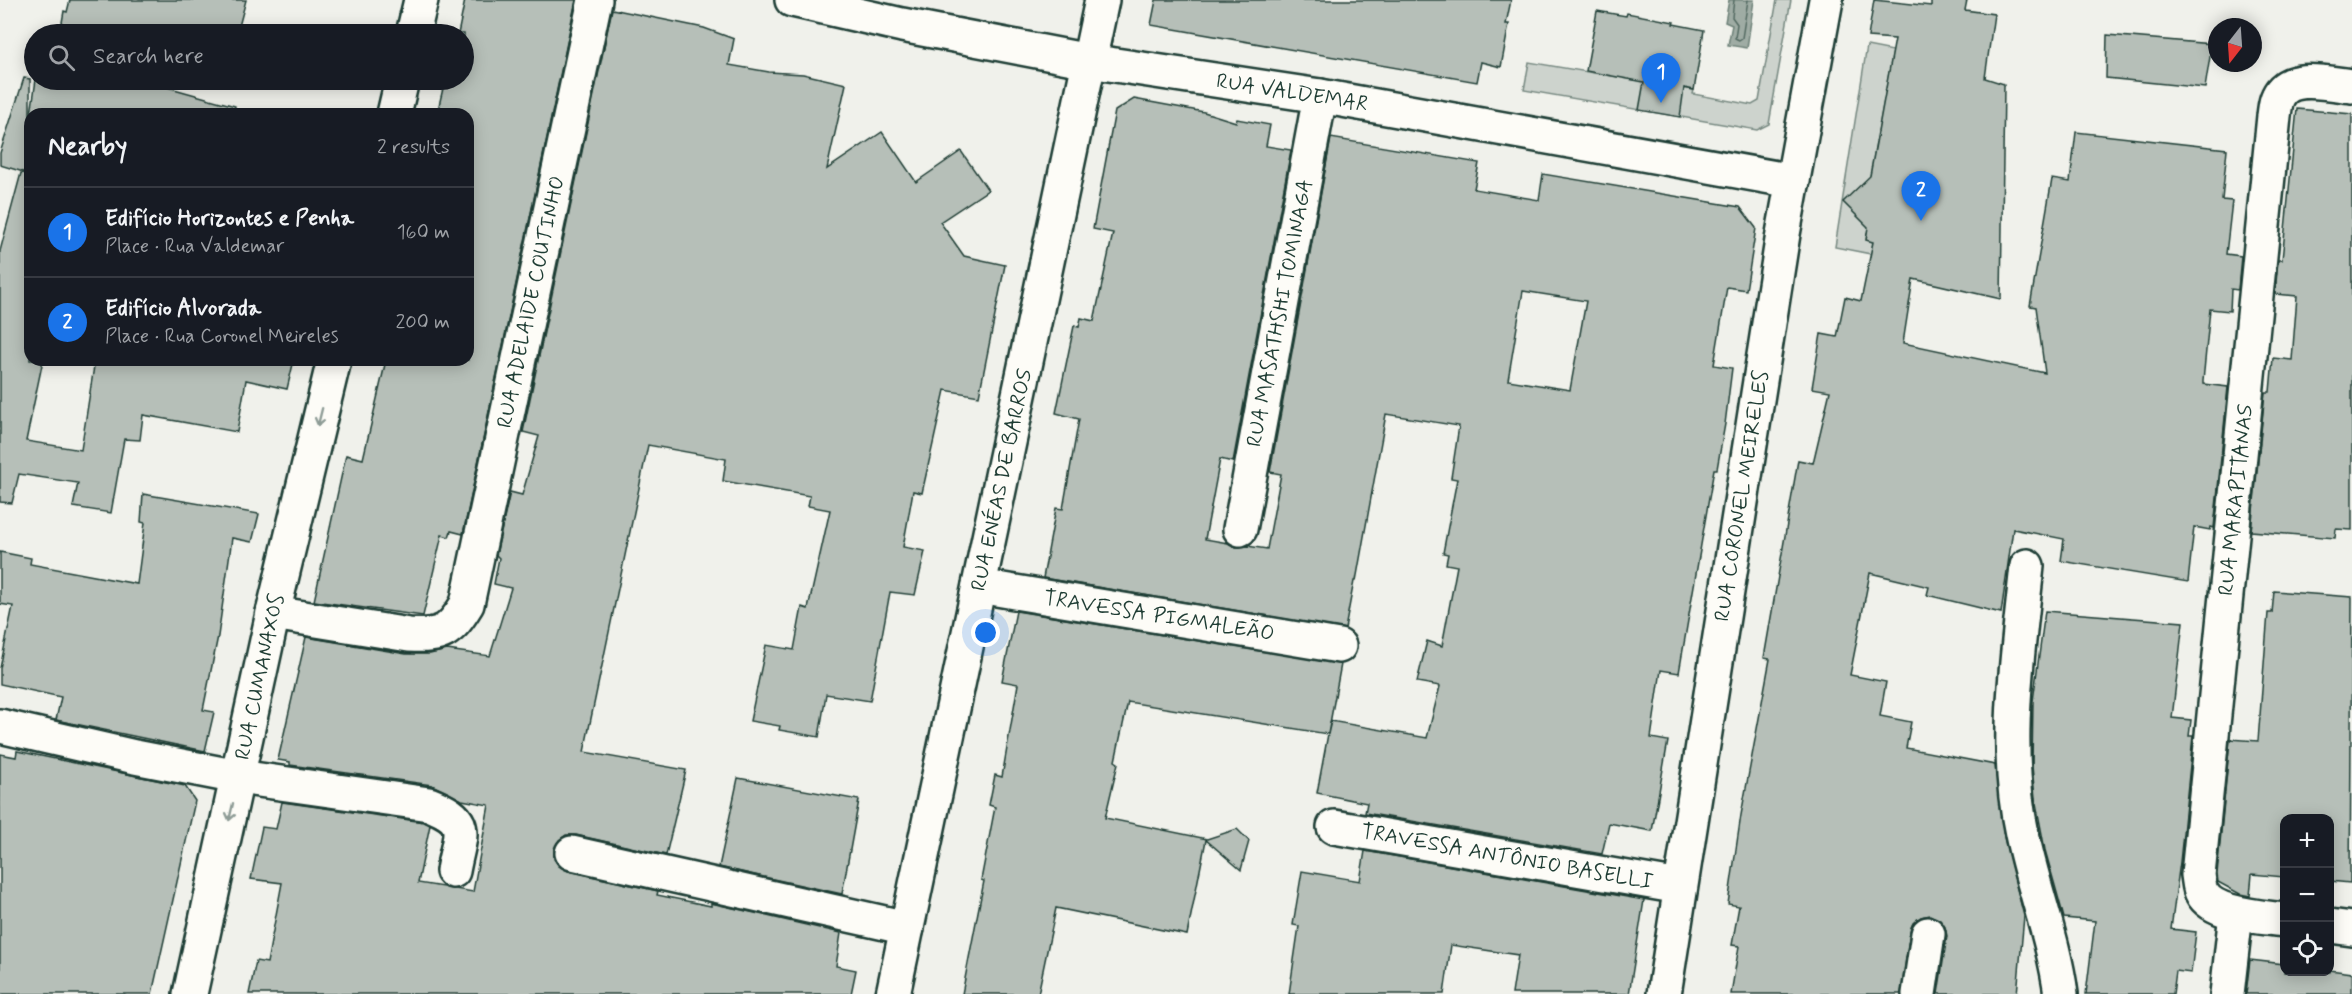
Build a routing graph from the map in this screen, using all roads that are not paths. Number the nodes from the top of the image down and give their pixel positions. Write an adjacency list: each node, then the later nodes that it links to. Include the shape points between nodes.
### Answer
1 (421, 0): 6 (street)
2 (595, 0): 17 (street, RUA ADELAIDE COUTINHO, via 467,604 456,623 443,633 429,636)
3 (792, 0): 7 (street, RUA VALDEMAR)
4 (1102, 0): 7 (street, RUA ENÉAS DE BARROS)
5 (1826, 0): 12 (street, RUA CORONEL MEIRELES)
6 (415, 24)
7 (1089, 61): 10 (street, RUA VALDEMAR); 16 (street, RUA ENÉAS DE BARROS)
8 (2352, 86): 25 (street, RUA MARAPITANAS, via 2304,81 2287,86 2278,96 2274,116 2198,875 2202,894)
9 (399, 90): 11 (street)
10 (1320, 96): 12 (street, RUA VALDEMAR); 14 (street, RUA MASATHSHI TOMINAGA)
11 (395, 108)
12 (1793, 181): 24 (street, RUA CORONEL MEIRELES)
13 (333, 366): 17 (street, RUA CUMANAXOS, one-way to 17)
14 (1240, 529)
15 (2027, 566): 35 (street, via 2015,686 2015,784 2021,834)
16 (980, 586): 18 (street, TRAVESSA PIGMALEÃO); 28 (street, RUA ENÉAS DE BARROS)
17 (273, 613): 20 (street, RUA CUMANAXOS)
18 (1339, 646)
19 (0, 726): 20 (street)
20 (238, 777): 23 (street, via 429,804 446,810 457,819 460,830); 31 (street, RUA CUMANAXOS, one-way to 31)
21 (1334, 827): 24 (street, TRAVESSA ANTÔNIO BASELLI)
22 (572, 853): 28 (street)
23 (453, 871)
24 (1680, 887): 33 (street, RUA CORONEL MEIRELES)
25 (2236, 914): 26 (street, RUA MARAPITANAS); 36 (street)
26 (2280, 920)
27 (2334, 927): 29 (street)
28 (907, 928): 32 (street, RUA ENÉAS DE BARROS)
29 (2352, 929)
30 (1928, 934): 34 (street)
31 (190, 994)
32 (893, 994)
33 (1664, 994)
34 (1919, 994)
35 (2061, 994)
36 (2227, 994)

